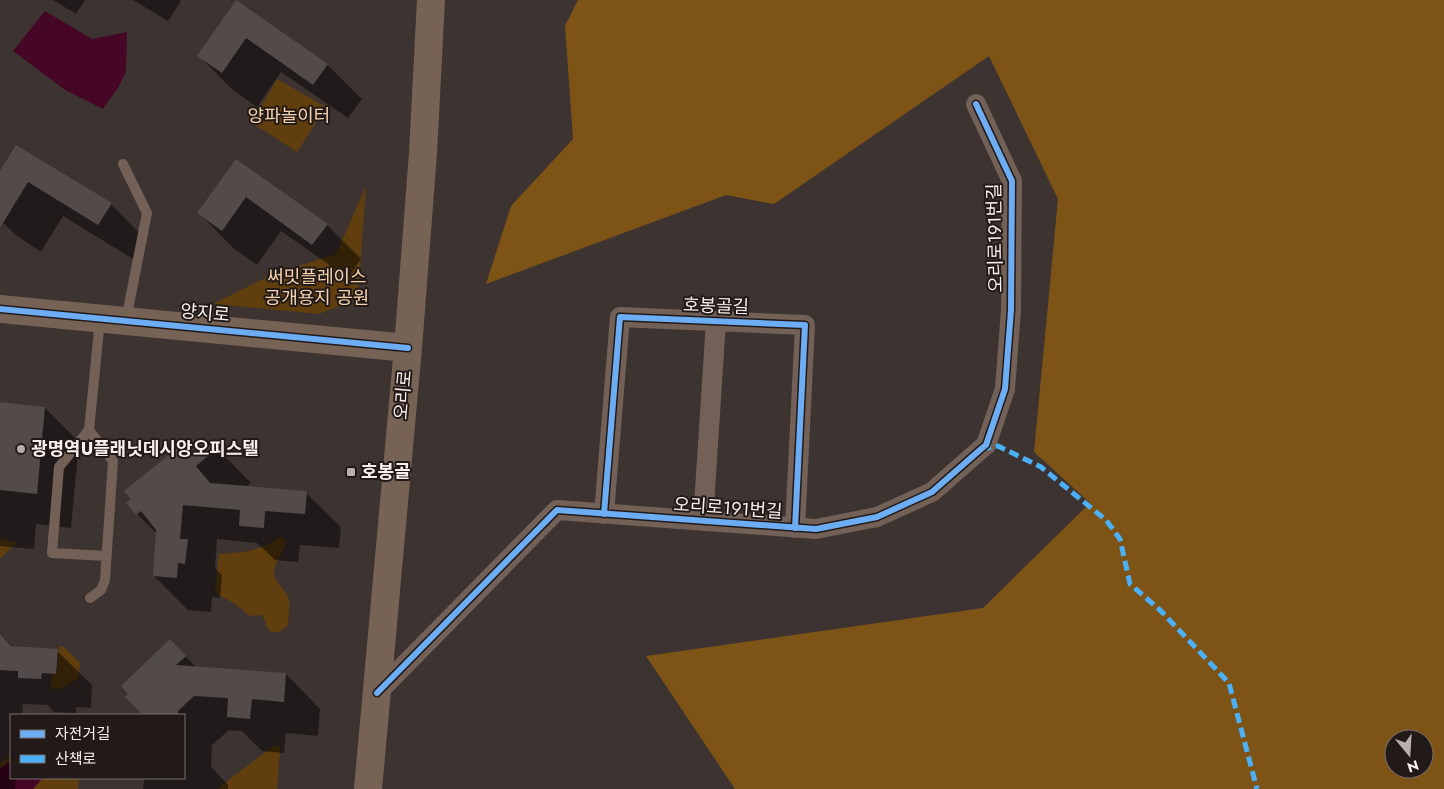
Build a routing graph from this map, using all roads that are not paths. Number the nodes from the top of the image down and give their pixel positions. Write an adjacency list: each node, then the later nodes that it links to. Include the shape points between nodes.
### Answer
1 (431, 0): 7 (main road, 오리로)
2 (976, 104): 11 (street, 오리로191번길, via 1012,181 1011,310 1005,389 986,444 932,492 877,517 816,529)
3 (123, 164): 5 (lane, via 147,213)
4 (0, 309): 5 (main road, 양지로)
5 (113, 320): 7 (main road, 양지로); 8 (lane)
6 (716, 321): 9 (street, 호봉골길, via 620,317); 10 (street); 11 (street, 호봉골길, via 805,325)
7 (408, 348): 14 (main road, 오리로)
8 (90, 430): 12 (lane, via 112,461); 12 (lane, via 59,467 52,553)
9 (604, 514): 10 (street, 오리로191번길); 14 (street, 오리로191번길, via 557,510)
10 (703, 521): 11 (street, 오리로191번길)
11 (795, 528)
12 (106, 556): 13 (lane, via 105,580 101,590)
13 (90, 598)
14 (377, 693): 15 (main road, 오리로)
15 (368, 789)

